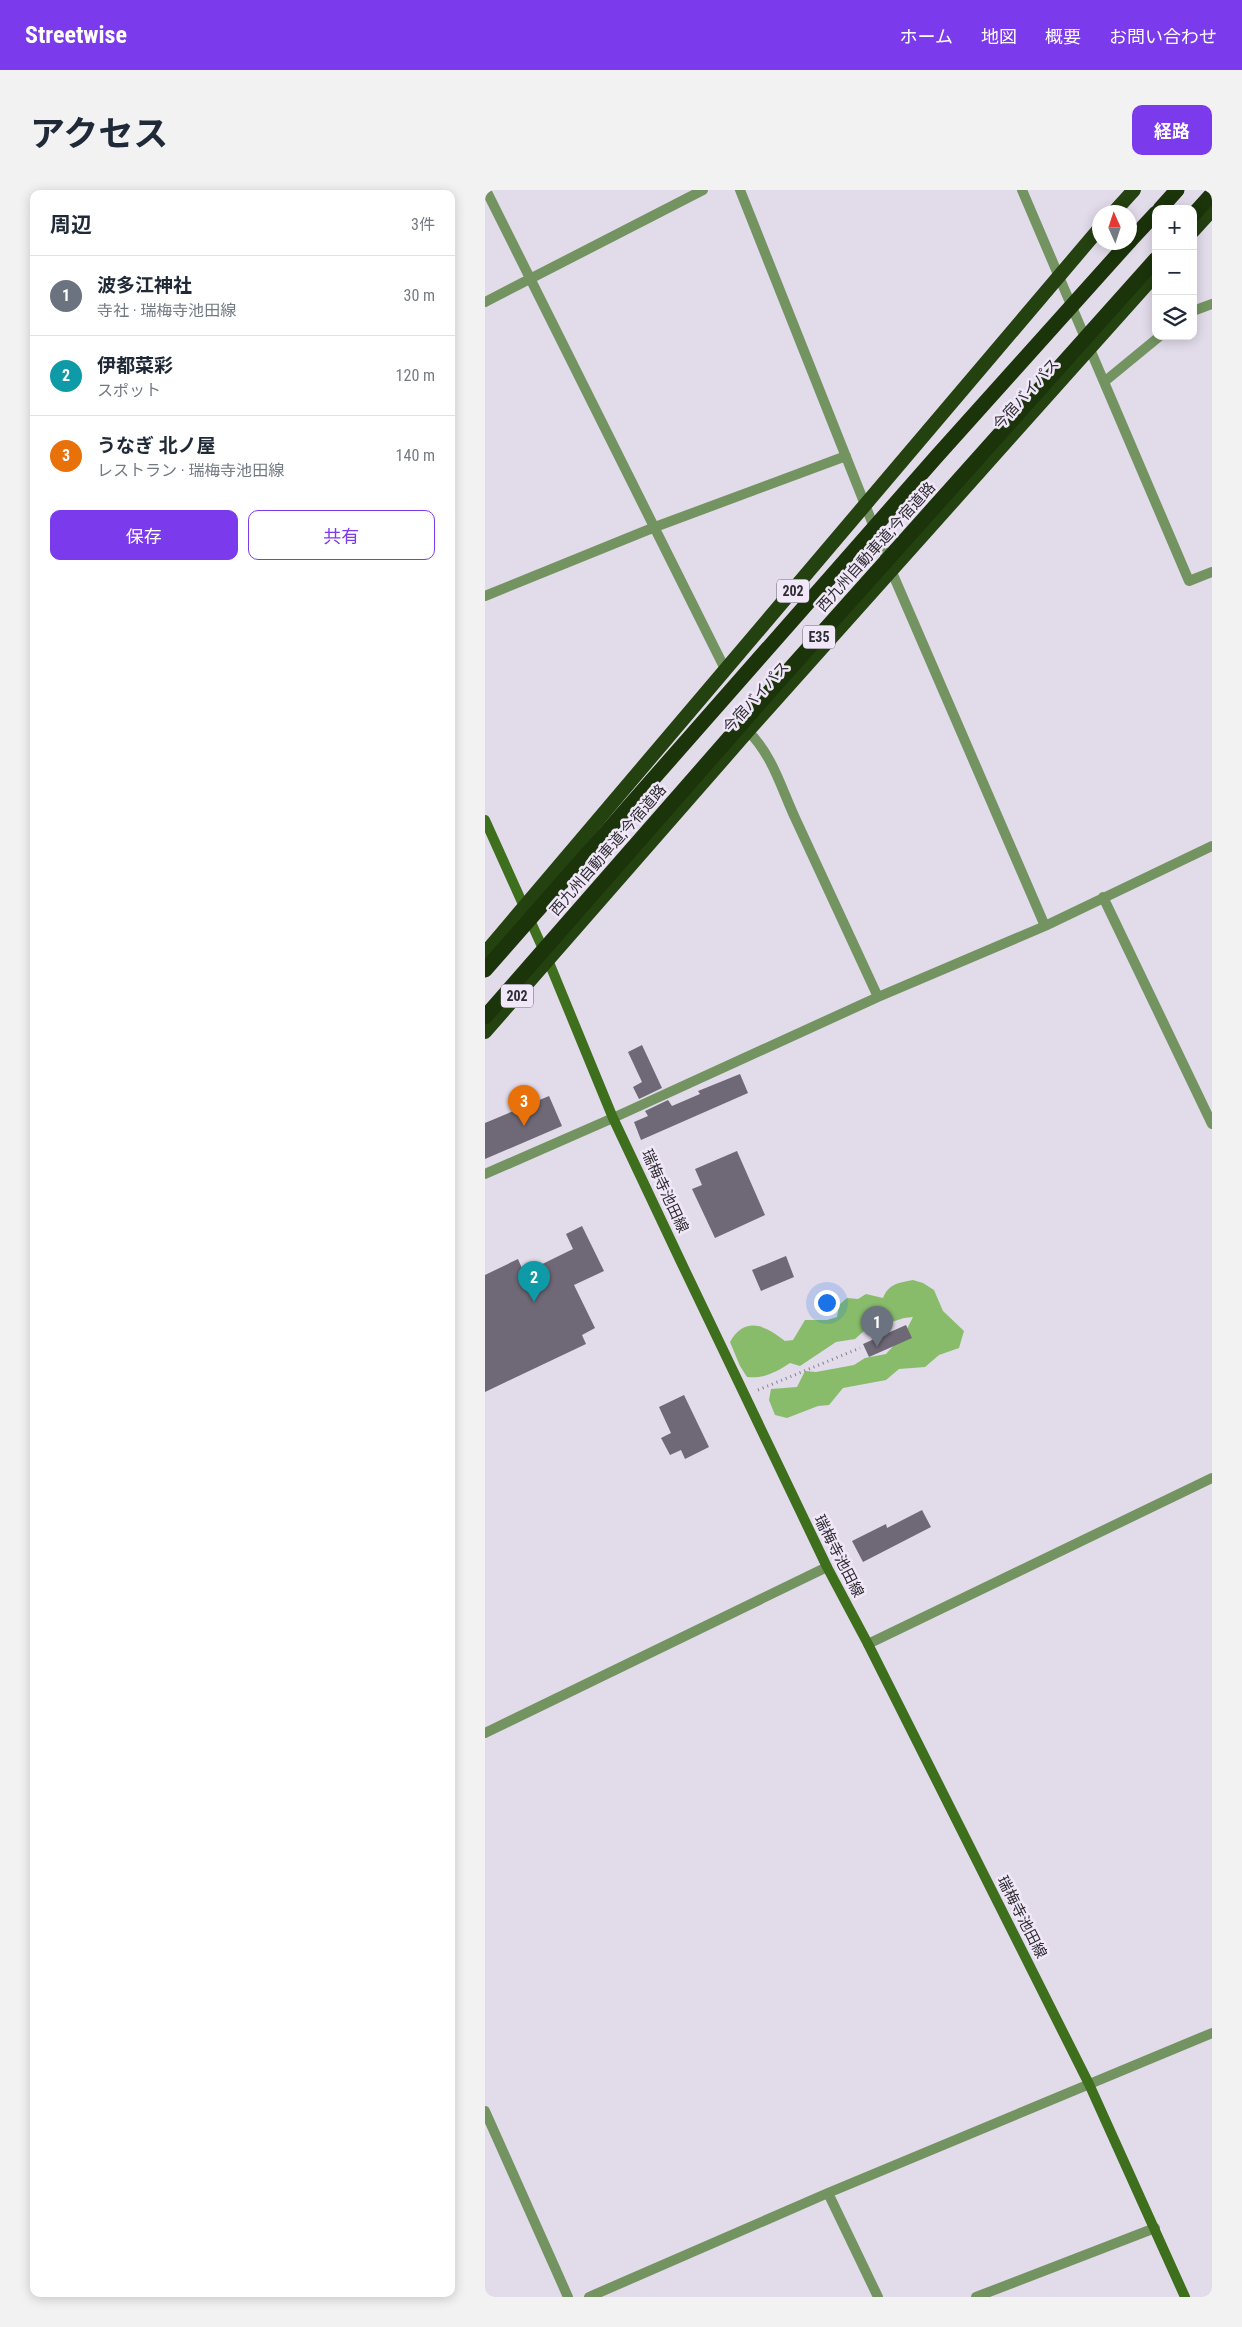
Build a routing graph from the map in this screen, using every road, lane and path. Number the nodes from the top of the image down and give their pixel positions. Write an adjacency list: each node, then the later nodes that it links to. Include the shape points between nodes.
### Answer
1 (487, 190): 20 (street)
2 (703, 190): 20 (street)
3 (740, 190): 27 (street)
4 (1022, 190): 18 (street)
5 (1134, 190): 8 (highway)
6 (1177, 190): 9 (highway)
7 (1212, 194): 11 (highway)
8 (1120, 205)
9 (1164, 205)
10 (1212, 210): 13 (highway)
11 (1197, 211)
12 (1152, 217): 14 (highway, 西九州自動車道;今宿道路 / E35)
13 (1197, 227)
14 (1137, 233)
15 (1092, 237): 18 (highway, 202)
16 (1122, 250): 42 (highway, 西九州自動車道;今宿道路 / E35, bridge)
17 (1152, 263): 44 (highway, 西九州自動車道;今宿道路 / E35, bridge, via 771,690)
18 (1058, 276): 25 (street); 28 (highway, 202)
19 (1152, 278): 25 (highway, 今宿バイパス / 202)
20 (530, 279): 21 (street); 29 (street)
21 (485, 302)
22 (1212, 304): 23 (street)
23 (1197, 310)
24 (1155, 340): 26 (street)
25 (1090, 348): 26 (street); 30 (highway, 今宿バイパス / 202)
26 (1104, 382): 31 (street, via 1189,581)
27 (846, 456): 28 (street); 29 (street)
28 (865, 506): 30 (street); 33 (highway, 202)
29 (655, 527): 32 (street); 33 (street)
30 (891, 570): 34 (highway, 今宿バイパス / 202); 39 (street)
31 (1212, 572)
32 (485, 596)
33 (726, 671): 38 (highway, 202)
34 (748, 731): 41 (highway, 今宿バイパス / 202); 43 (street, via 769,757)
35 (485, 820): 38 (main road, 瑞梅寺池田線)
36 (1212, 846): 37 (street)
37 (1103, 897): 39 (street); 47 (street)
38 (524, 906): 40 (highway, 202); 41 (main road, 瑞梅寺池田線)
39 (1045, 926): 43 (street)
40 (485, 953)
41 (548, 960): 45 (highway, 今宿バイパス / 202); 46 (main road, 瑞梅寺池田線)
42 (485, 970)
43 (878, 997): 46 (street)
44 (485, 1017)
45 (485, 1032)
46 (613, 1118): 48 (street); 52 (main road, 瑞梅寺池田線)
47 (1212, 1124)
48 (485, 1174)
49 (860, 1348): 50 (path)
50 (758, 1390)
51 (1212, 1478): 53 (street)
52 (827, 1567): 53 (main road, 瑞梅寺池田線); 54 (street)
53 (868, 1644): 56 (main road, 瑞梅寺池田線)
54 (485, 1733)
55 (1212, 2033): 56 (street)
56 (1089, 2084): 58 (street); 59 (main road, 瑞梅寺池田線)
57 (485, 2111): 60 (street)
58 (828, 2192): 61 (street); 62 (street)
59 (1155, 2228): 63 (street); 64 (main road, 瑞梅寺池田線)
60 (568, 2297)
61 (589, 2297)
62 (878, 2297)
63 (976, 2297)
64 (1185, 2297)

